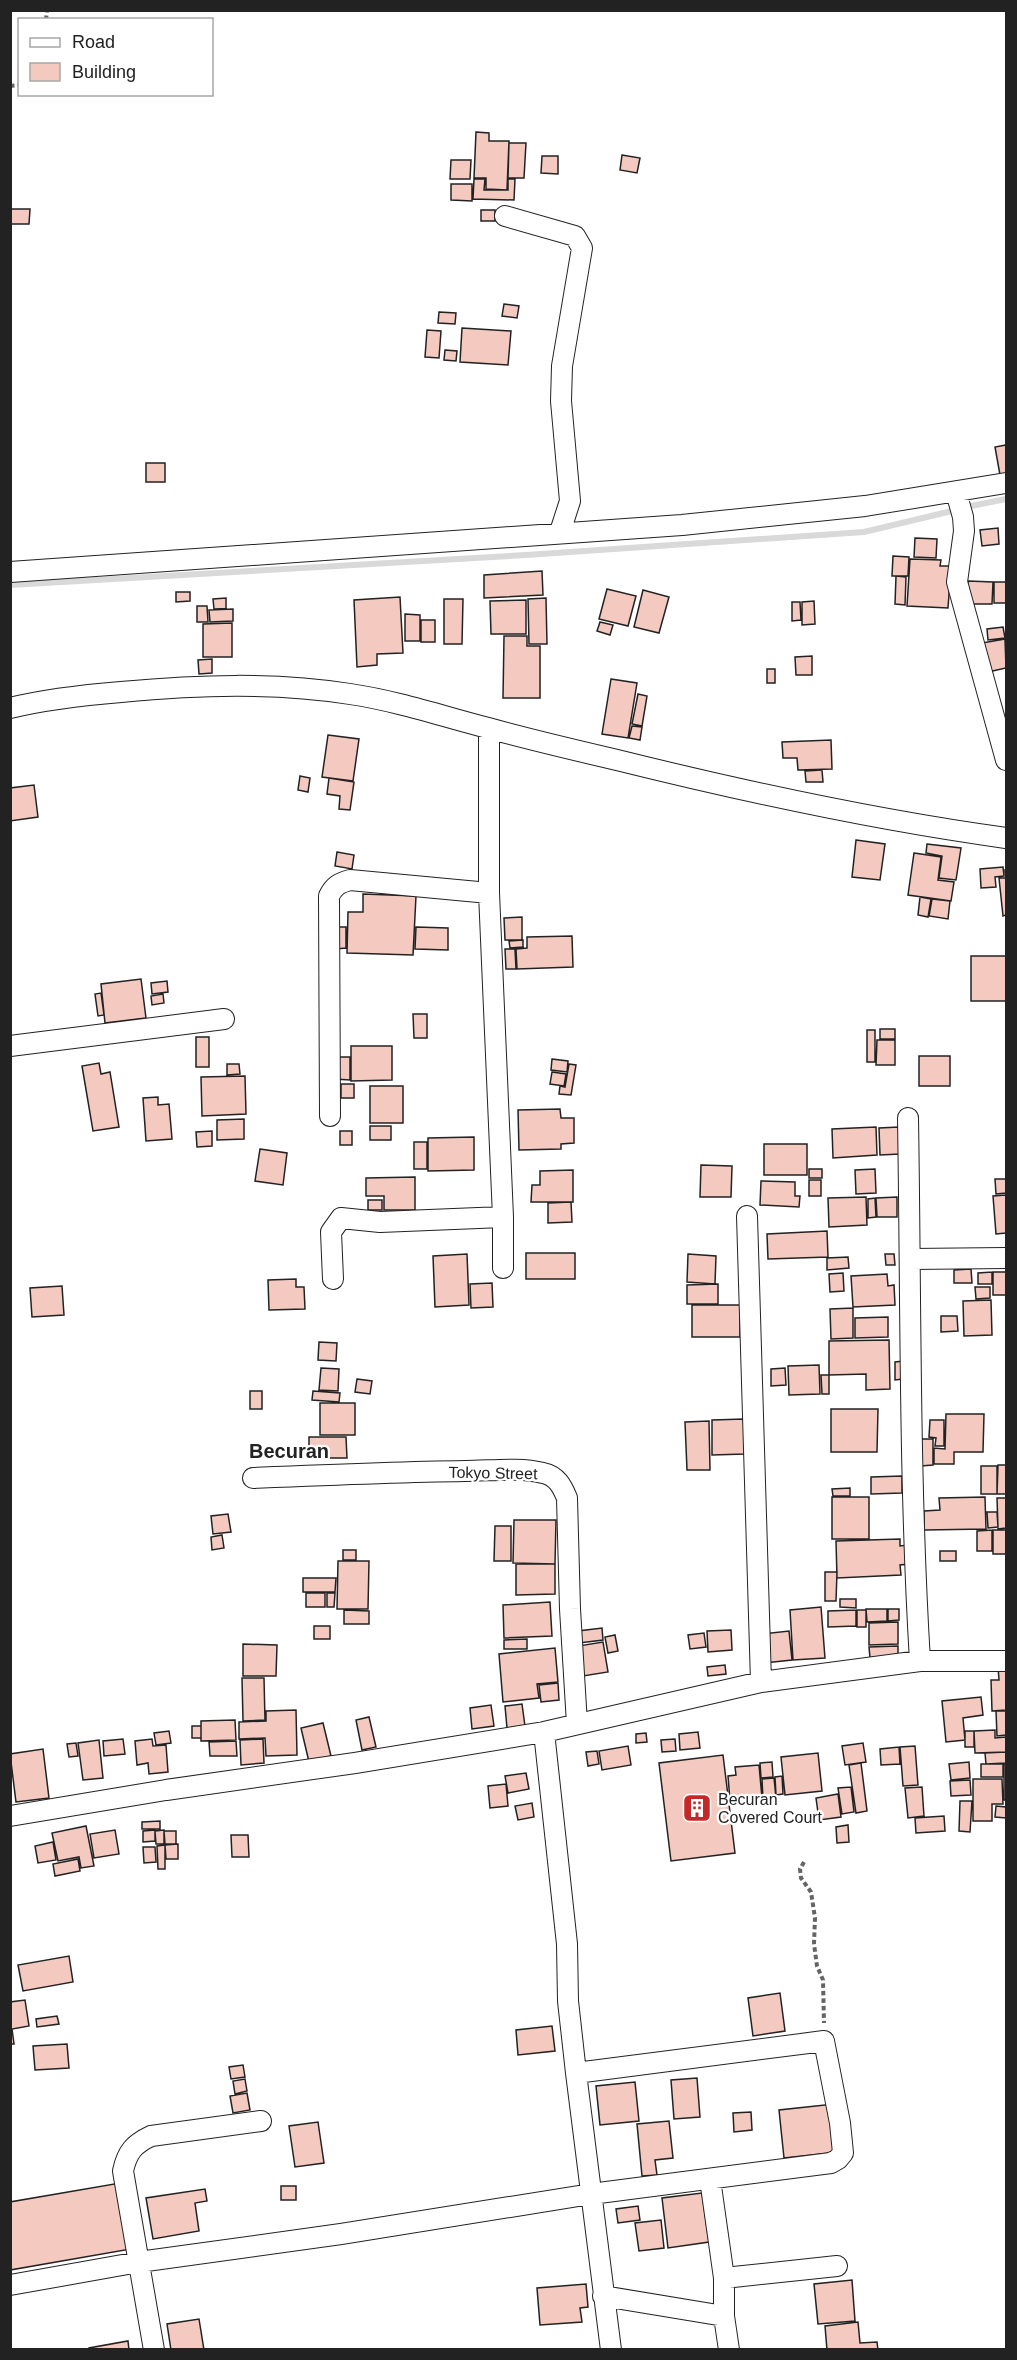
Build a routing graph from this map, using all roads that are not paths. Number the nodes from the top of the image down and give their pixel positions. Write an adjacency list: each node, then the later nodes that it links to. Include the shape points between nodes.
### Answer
1 (505, 216): 4 (street, via 575,236 582,248 562,366 561,401 570,501)
2 (1006, 483): 3 (street)
3 (956, 492): 4 (street, via 682,525); 8 (street, via 964,531 957,582)
4 (560, 532): 5 (street)
5 (10, 572)
6 (10, 708): 7 (street, via 48,699 174,687 300,687 353,694)
7 (489, 729): 9 (street, via 711,783 883,819); 10 (street)
8 (1006, 760)
9 (1006, 838)
10 (489, 892): 13 (street, via 350,880 333,888 328,896); 16 (street)
11 (224, 1019): 12 (street)
12 (10, 1046)
13 (330, 1116)
14 (908, 1118): 17 (street)
15 (747, 1216): 24 (street)
16 (503, 1217): 19 (street); 20 (street, via 380,1222 341,1218 331,1232)
17 (911, 1258): 18 (street); 22 (street, via 910,1386)
18 (1006, 1258)
19 (503, 1268)
20 (333, 1279)
21 (253, 1478): 25 (street, Tokyo Street, via 509,1471 554,1477 567,1498)
22 (920, 1661): 23 (street); 24 (street)
23 (1006, 1661)
24 (761, 1682): 25 (street)
25 (577, 1724): 26 (street)
26 (544, 1732): 27 (street); 28 (street, via 567,1944)
27 (10, 1816)
28 (576, 2073): 30 (street, via 824,2041 843,2153 831,2163); 31 (street)
29 (261, 2121): 32 (street, via 167,2133 137,2143 126,2156 123,2170)
30 (710, 2179): 31 (street); 34 (street)
31 (591, 2194): 32 (street); 36 (street)
32 (139, 2262): 35 (street); 38 (street)
33 (837, 2266): 34 (street)
34 (724, 2278): 37 (street)
35 (10, 2285)
36 (603, 2296): 37 (street); 39 (street)
37 (723, 2316): 40 (street)
38 (154, 2349)
39 (611, 2349)
40 (729, 2349)

